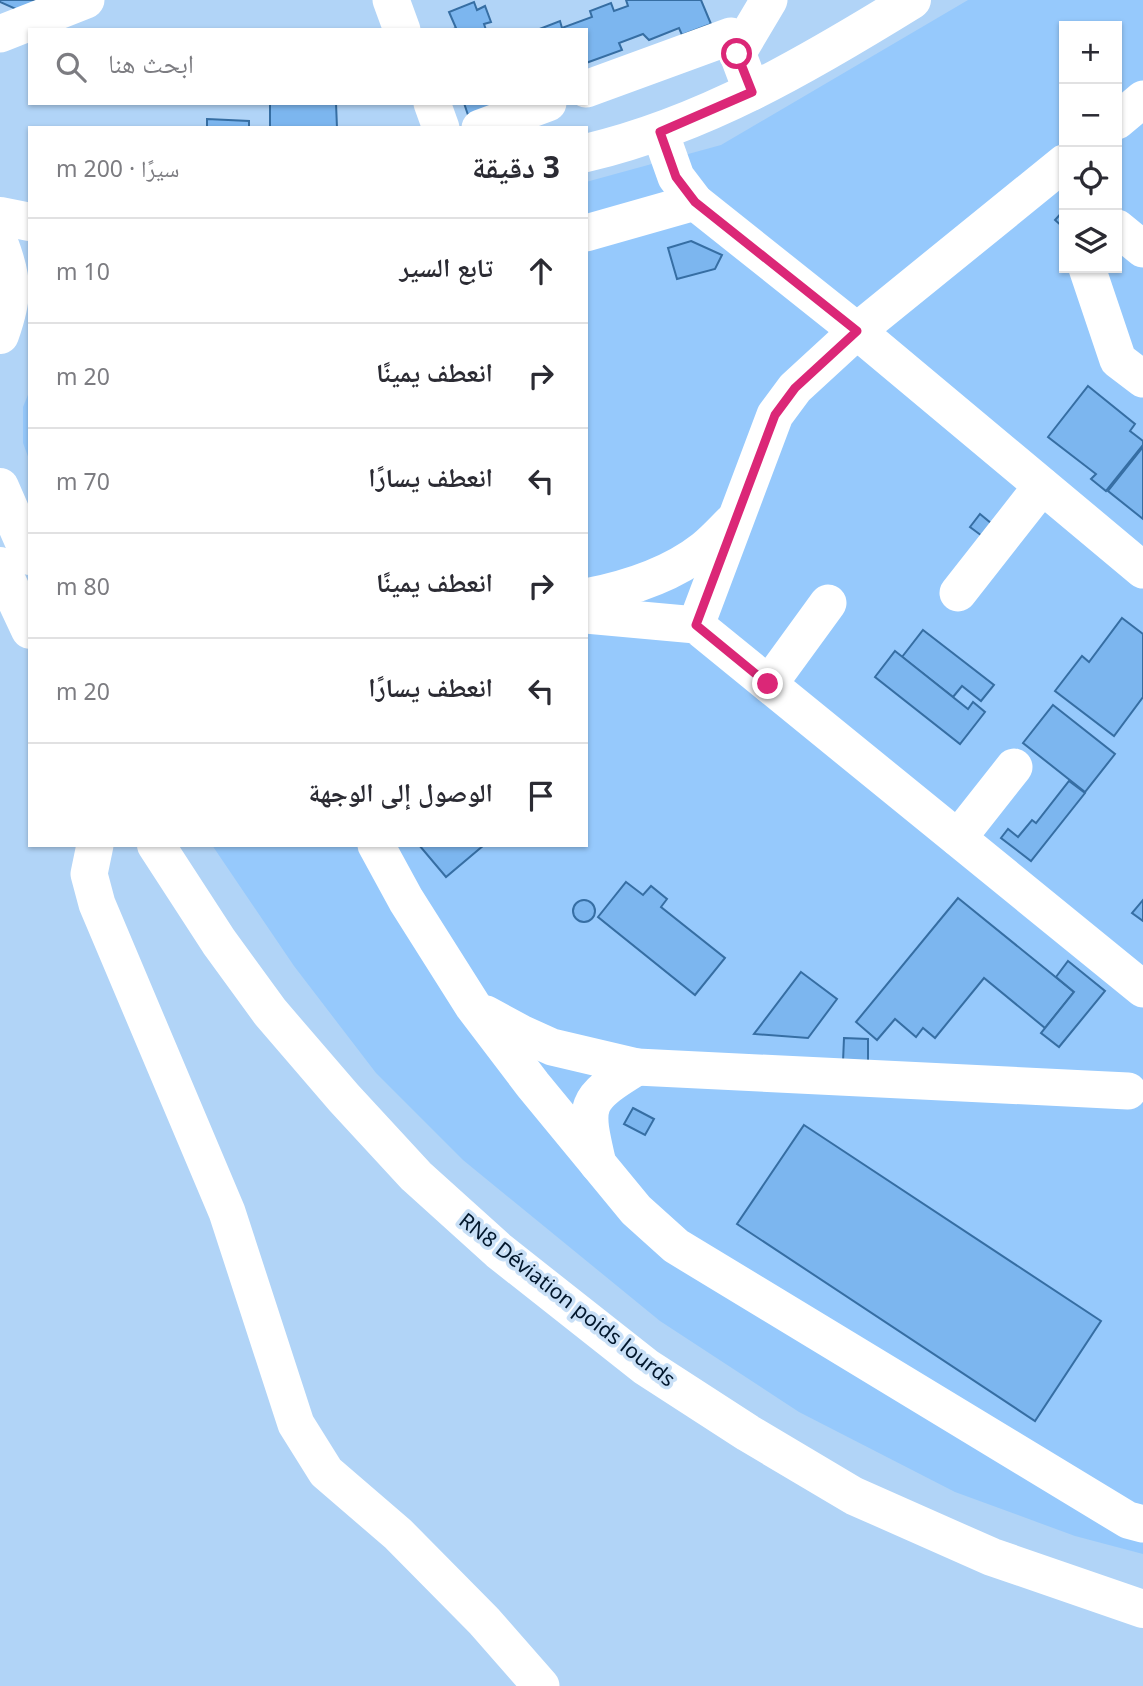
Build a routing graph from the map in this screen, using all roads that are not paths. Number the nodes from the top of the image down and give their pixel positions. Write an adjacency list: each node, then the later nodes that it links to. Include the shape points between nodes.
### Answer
1 (86, 0): 6 (street)
2 (391, 0): 5 (street)
3 (769, 0): 7 (street)
4 (912, 0): 9 (main road)
5 (401, 28)
6 (0, 34)
7 (737, 54): 8 (street, via 731,36); 9 (street)
8 (588, 88)
9 (752, 92): 16 (main road)
10 (1143, 99): 13 (street)
11 (433, 105): 14 (street)
12 (543, 105): 15 (street)
13 (1122, 117)
14 (441, 126)
15 (485, 126)
16 (660, 132): 17 (main road); 19 (street, via 676,177)
17 (588, 152)
18 (1059, 175): 28 (street)
19 (695, 202): 22 (street); 28 (street)
20 (0, 216): 21 (main road)
21 (28, 222)
22 (588, 232)
23 (1122, 232): 25 (street)
24 (0, 245): 29 (main road, via 10,271 10,307)
25 (1143, 249)
26 (1089, 273): 30 (street, via 1118,359)
27 (28, 313): 29 (main road)
28 (857, 331): 32 (street); 33 (street, via 795,388 775,415)
29 (0, 337)
30 (1143, 379)
31 (0, 486): 34 (main road)
32 (1042, 486): 36 (street); 37 (street)
33 (736, 518): 38 (street, via 685,562 645,581); 41 (street)
34 (28, 551)
35 (0, 566): 42 (main road)
36 (1143, 570)
37 (958, 593)
38 (588, 596)
39 (828, 603): 43 (street)
40 (588, 615): 41 (street)
41 (696, 625): 43 (street)
42 (28, 626)
43 (768, 684): 45 (street)
44 (1014, 767): 45 (street)
45 (958, 838): 49 (street)
46 (95, 847): 56 (street, via 89,874 97,904 227,1212 296,1424 326,1472 398,1534)
47 (157, 847): 55 (main road, RN8 Déviation poids lourds, via 270,1012 416,1176 499,1251 646,1367 854,1496 992,1557)
48 (377, 847): 50 (street)
49 (1143, 989)
50 (473, 1006): 51 (street, via 552,1047); 53 (street)
51 (637, 1068): 52 (street); 53 (street, via 606,1086 592,1102 589,1126)
52 (1138, 1082)
53 (598, 1165): 54 (street, via 636,1210 676,1246 1128,1520)
54 (1143, 1524)
55 (1143, 1609)
56 (541, 1686)

